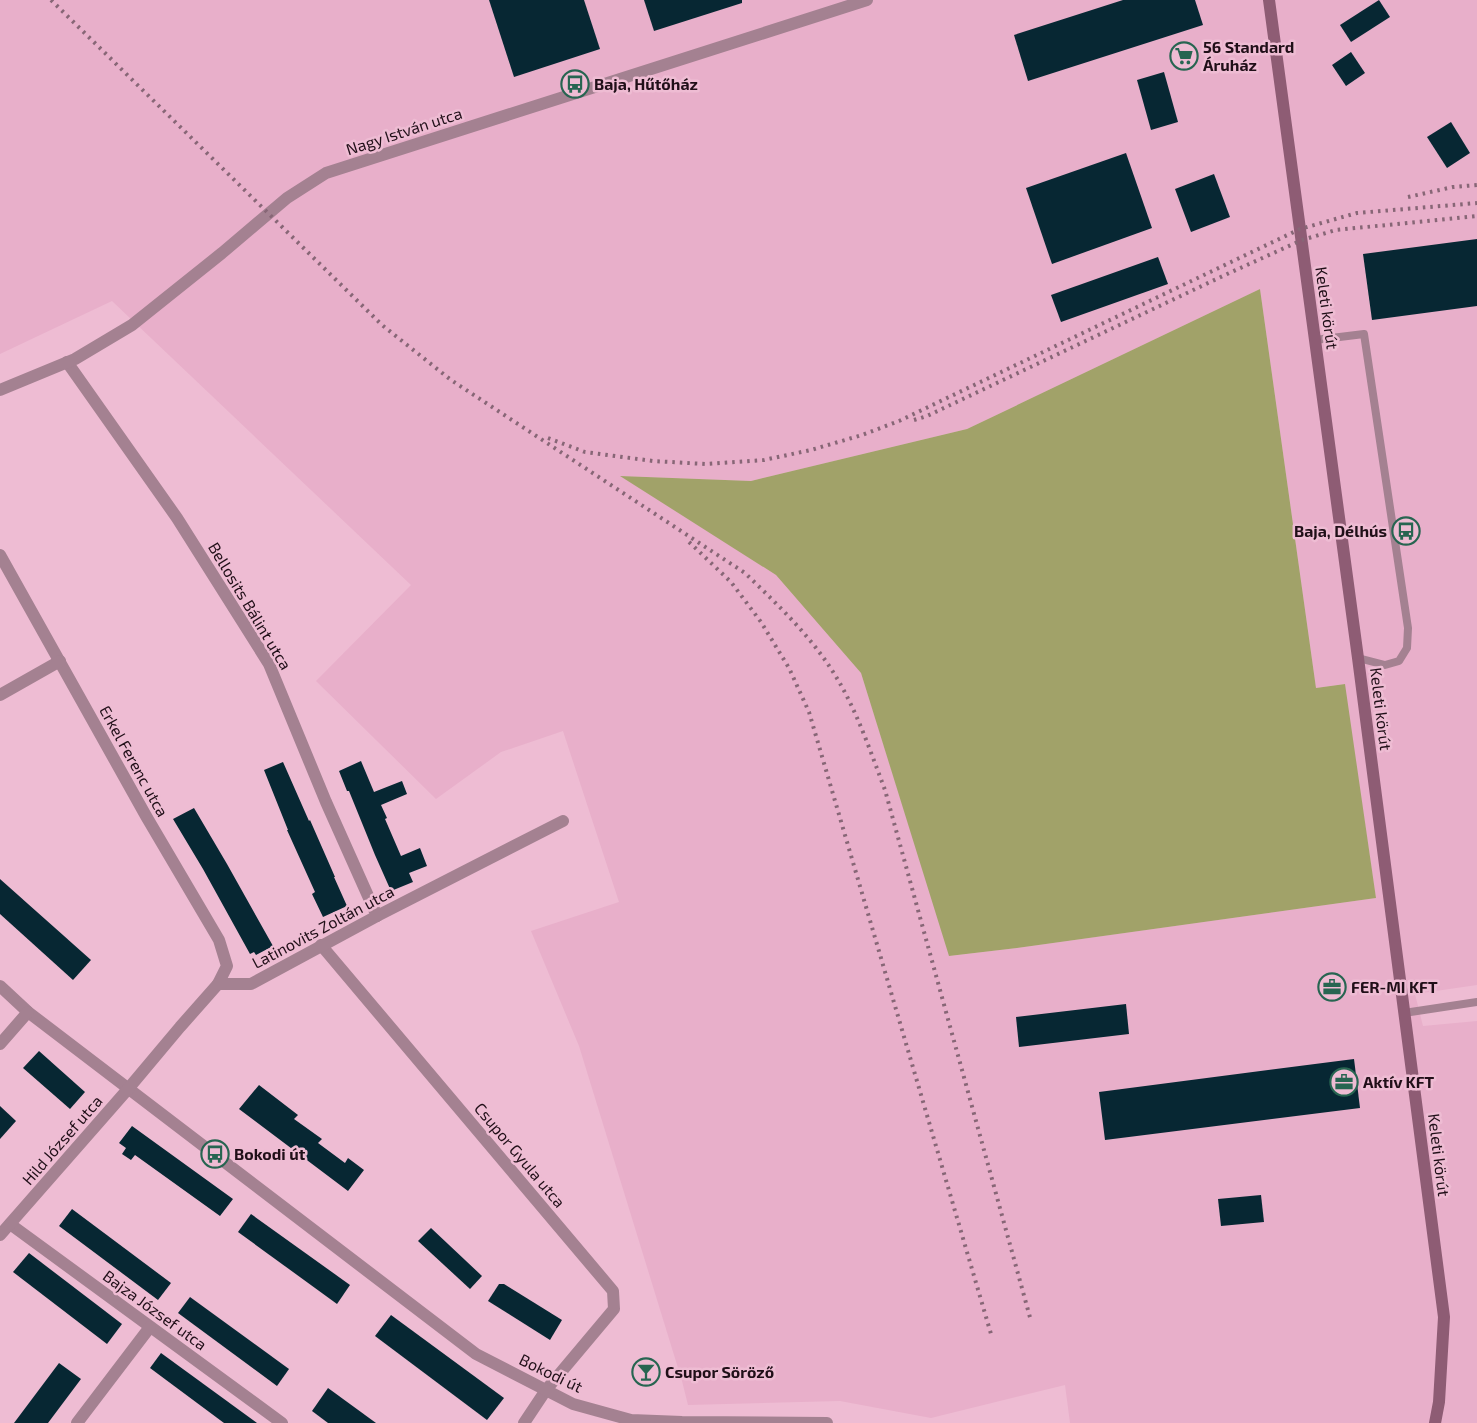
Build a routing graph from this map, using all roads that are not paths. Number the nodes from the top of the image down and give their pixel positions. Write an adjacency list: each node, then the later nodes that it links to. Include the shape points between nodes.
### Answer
1 (867, 0): 4 (street, Nagy István utca, via 326,173 287,198 132,325)
2 (1269, 0): 3 (main road, Keleti körút)
3 (1315, 340): 7 (main road, Keleti körút); 7 (lane, via 1364,334 1408,628 1407,648 1399,662 1385,666)
4 (67, 362): 5 (street, Nagy István utca); 11 (street, Bellosits Bálint utca, via 177,518 269,664)
5 (0, 390)
6 (0, 555): 8 (street, Erkel Ferenc utca)
7 (1358, 658): 17 (main road, Keleti körút)
8 (60, 661): 9 (street); 13 (street, Erkel Ferenc utca, via 218,940 227,966)
9 (0, 695)
10 (563, 822): 11 (street, Latinovits Zoltán utca)
11 (377, 916): 12 (street, Latinovits Zoltán utca)
12 (321, 945): 13 (street, Latinovits Zoltán utca, via 251,984); 23 (street, Csupor Gyula utca, via 613,1290 614,1309)
13 (218, 984): 19 (street)
14 (0, 986): 16 (street, Bokodi út)
15 (1477, 1002): 17 (lane)
16 (28, 1012): 18 (street); 19 (street, Bokodi út)
17 (1404, 1013): 28 (main road, Keleti körút, via 1444,1316 1440,1402)
18 (0, 1044)
19 (128, 1089): 20 (street, Hild József utca); 23 (street, Bokodi út, via 476,1354)
20 (10, 1224): 21 (street, Hild József utca); 22 (street, Bajza József utca)
21 (0, 1235)
22 (150, 1327): 24 (street); 25 (street, Bajza József utca)
23 (546, 1390): 26 (street, Csupor Gyula utca); 27 (street, Bokodi út, via 573,1404 631,1420)
24 (77, 1423)
25 (282, 1423)
26 (524, 1423)
27 (827, 1423)
28 (1434, 1423)

